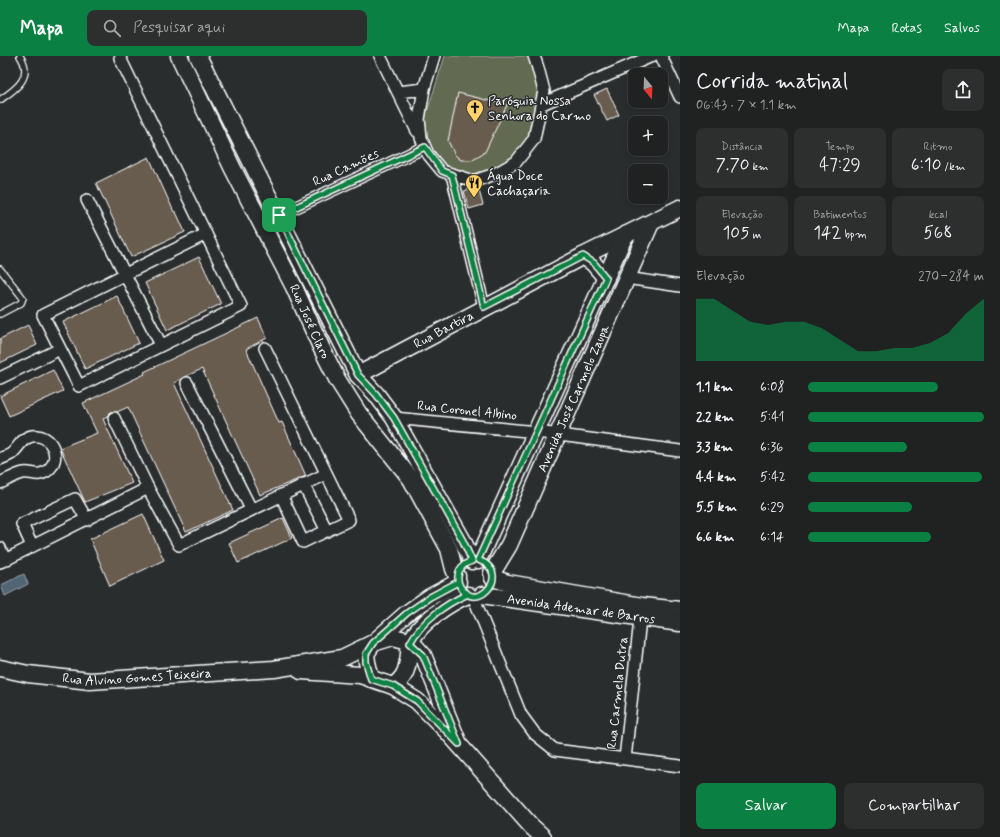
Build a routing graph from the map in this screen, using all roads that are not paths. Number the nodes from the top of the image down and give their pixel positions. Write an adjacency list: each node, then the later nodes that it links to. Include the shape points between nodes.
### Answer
1 (20, 56): 13 (lane, via 25,63 24,76 18,87)
2 (179, 56): 56 (street, Rua José Claro, via 337,379 359,414 411,479 449,549)
3 (198, 56): 19 (street, Rua José Claro)
4 (380, 56): 11 (street)
5 (434, 56): 10 (street)
6 (534, 56): 14 (street, via 544,91)
7 (652, 56): 14 (street)
8 (661, 56): 12 (street)
9 (120, 58): 21 (street)
10 (424, 89): 11 (street); 15 (street, via 419,119)
11 (398, 92): 15 (street)
12 (680, 97)
13 (0, 100)
14 (542, 104): 16 (street, via 534,140 516,162 495,174 474,181)
15 (423, 143): 16 (street, via 442,171); 19 (street, Rua Camões)
16 (452, 175): 29 (street)
17 (87, 200): 25 (street)
18 (680, 208): 20 (street, Rua Bartira)
19 (279, 215): 34 (street, Rua José Claro)
20 (651, 222): 22 (street, Rua Bartira); 27 (street, Avenida José Carmelo Zaupa)
21 (206, 234): 25 (street); 31 (street, via 241,306)
22 (625, 236): 23 (street, Rua Bartira); 26 (street, Avenida José Carmelo Zaupa)
23 (583, 256): 26 (street, via 594,263); 29 (street, Rua Bartira)
24 (0, 269): 30 (lane, via 23,298 21,303)
25 (126, 274): 31 (street); 33 (street, via 43,315)
26 (606, 278): 39 (street, Avenida José Carmelo Zaupa)
27 (626, 278): 28 (street); 40 (street, Avenida José Carmelo Zaupa)
28 (680, 286)
29 (484, 307): 34 (street, Rua Bartira)
30 (0, 314)
31 (161, 345): 33 (street, via 79,386)
32 (265, 348): 43 (street)
33 (60, 349): 35 (street)
34 (358, 375): 38 (street, Rua José Claro)
35 (0, 378)
36 (187, 383): 48 (street)
37 (114, 418): 46 (street)
38 (394, 418): 39 (street, Rua Coronel Albino); 54 (street, Rua José Claro)
39 (537, 432): 40 (street, Rua Coronel Albino); 54 (street, Avenida José Carmelo Zaupa)
40 (558, 435): 41 (street, Rua Coronel Albino); 55 (street, Avenida José Carmelo Zaupa)
41 (680, 451)
42 (0, 459): 44 (street, via 12,453 22,441 33,436 40,436 50,443 55,455 51,467 46,472 34,475 25,473)
43 (326, 474): 45 (street); 50 (street, via 348,520)
44 (0, 482)
45 (304, 484): 47 (street); 50 (street)
46 (148, 488): 48 (street, via 178,545); 49 (street)
47 (281, 495): 48 (street); 50 (street, via 303,542)
48 (251, 509)
49 (87, 520): 51 (street); 51 (street, via 75,499 29,520 22,524)
50 (327, 531)
51 (32, 546): 53 (street)
52 (0, 548): 53 (street)
53 (2, 561)
54 (475, 561): 55 (street, via 487,565); 56 (street, via 462,566)
55 (493, 576): 57 (street, via 490,588); 59 (street, Avenida Ademar de Barros, via 508,584)
56 (458, 579): 57 (street, via 463,592); 61 (street, via 407,613)
57 (474, 595): 59 (street, Avenida Ademar de Barros); 62 (street, via 459,598 424,624); 68 (street, via 521,715 535,734 555,750)
58 (680, 610): 59 (street, Avenida Ademar de Barros)
59 (641, 611): 60 (street, Avenida Ademar de Barros); 68 (street, Rua Carmela Dutra)
60 (680, 623)
61 (373, 643): 62 (street, Rua Alvino Gomes Teixeira, via 392,637); 64 (street, Rua Alvino Gomes Teixeira, via 342,658); 65 (street, via 366,654)
62 (410, 643): 66 (street, via 404,675); 67 (street, Rua Alvino Gomes Teixeira, via 423,655)
63 (0, 668): 64 (street, Rua Alvino Gomes Teixeira, via 90,681)
64 (274, 669): 65 (street, Rua Alvino Gomes Teixeira, via 360,675)
65 (371, 679): 66 (street, Rua Alvino Gomes Teixeira)
66 (393, 686): 67 (street, Rua Alvino Gomes Teixeira, via 417,701)
67 (459, 744): 70 (street, Rua Alvino Gomes Teixeira)
68 (625, 759): 69 (street)
69 (680, 766)
70 (543, 837)

